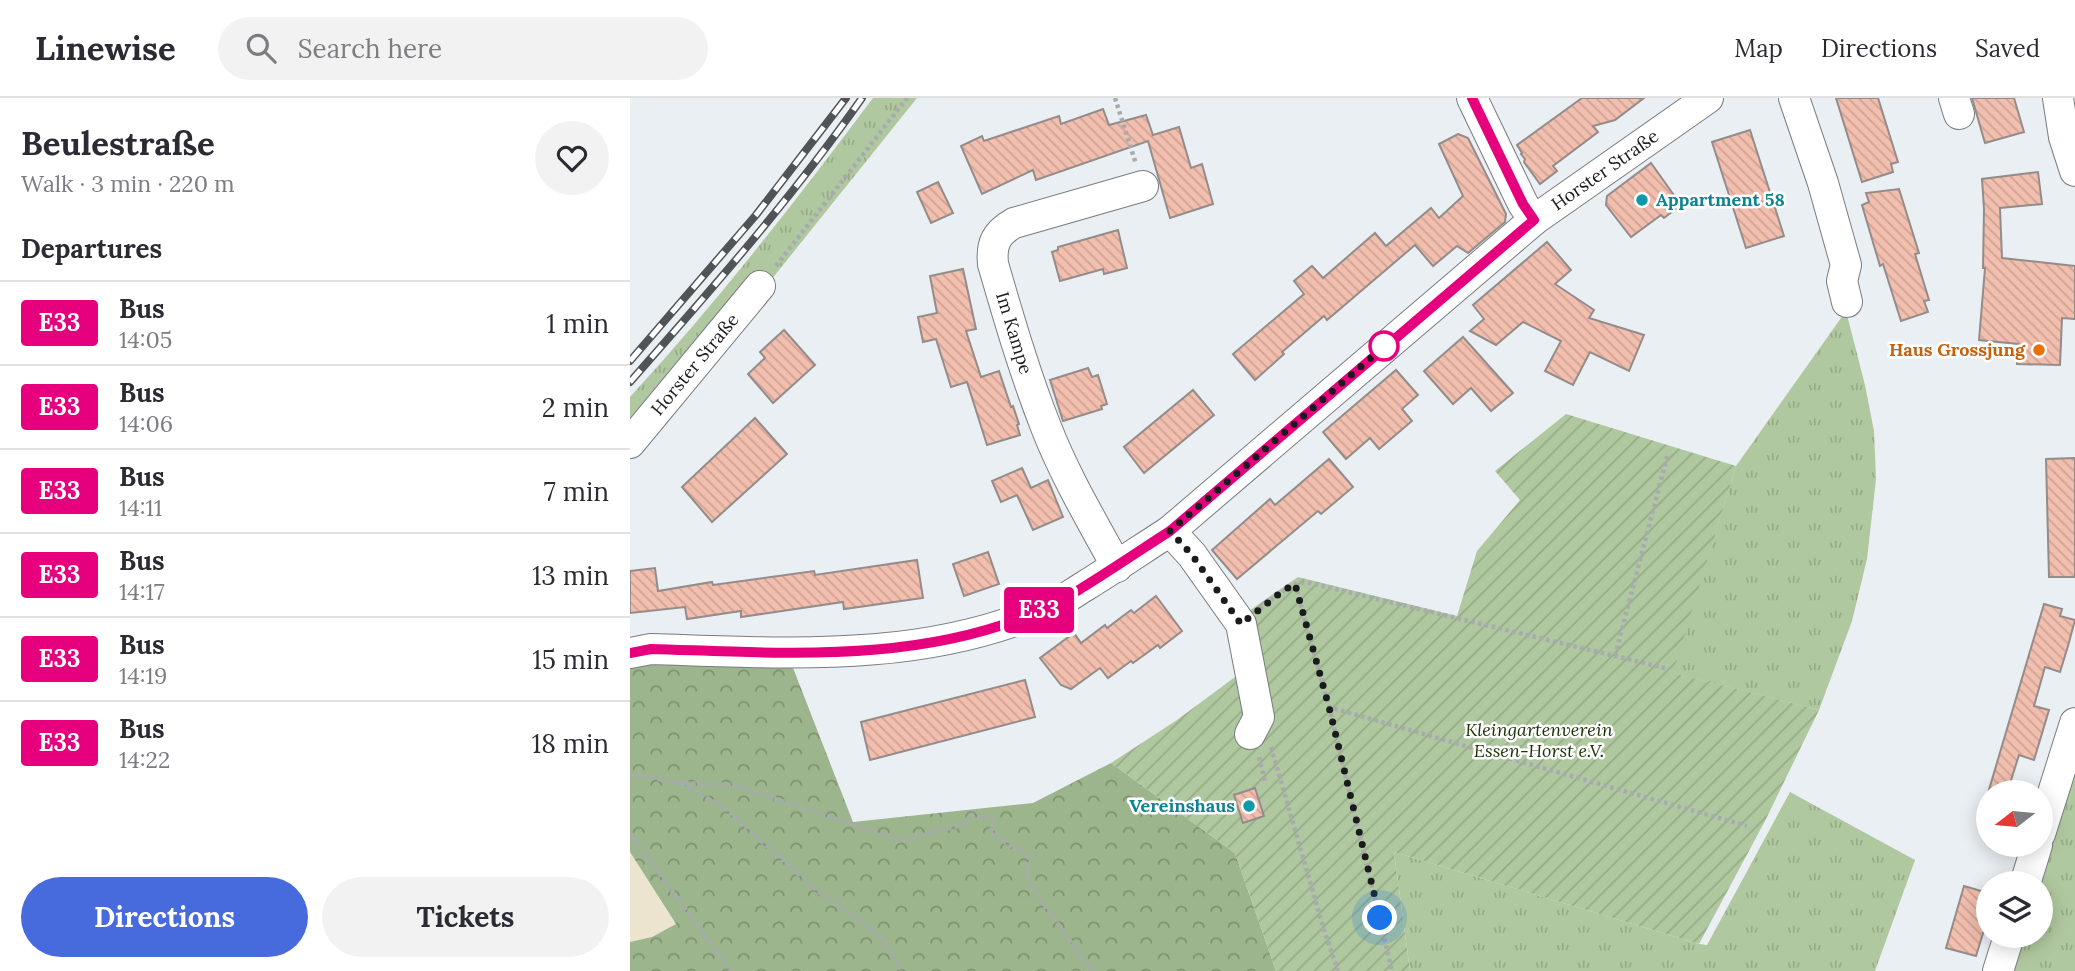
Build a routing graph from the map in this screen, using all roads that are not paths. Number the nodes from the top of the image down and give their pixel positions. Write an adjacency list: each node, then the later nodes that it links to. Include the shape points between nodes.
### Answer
1 (1472, 98): 7 (street)
2 (1708, 98): 7 (street, Horster Straße)
3 (1794, 98): 9 (street, via 1846,265 1842,281)
4 (2058, 98): 5 (street)
5 (2075, 172)
6 (1143, 186): 12 (street, Im Kampe, via 1014,223 998,235 992,253 1020,356 1047,429)
7 (1534, 220): 11 (street, Horster Straße)
8 (760, 286): 10 (street, Horster Straße)
9 (1847, 302)
10 (630, 443)
11 (1170, 531): 12 (street, Horster Straße); 15 (street, via 1241,624)
12 (1116, 567): 13 (street, Horster Straße, via 1055,604 946,641 868,651 651,649)
13 (630, 653)
14 (2075, 723): 16 (street)
15 (1254, 725)
16 (2053, 793)
17 (2005, 948): 18 (street)
18 (1998, 971)

